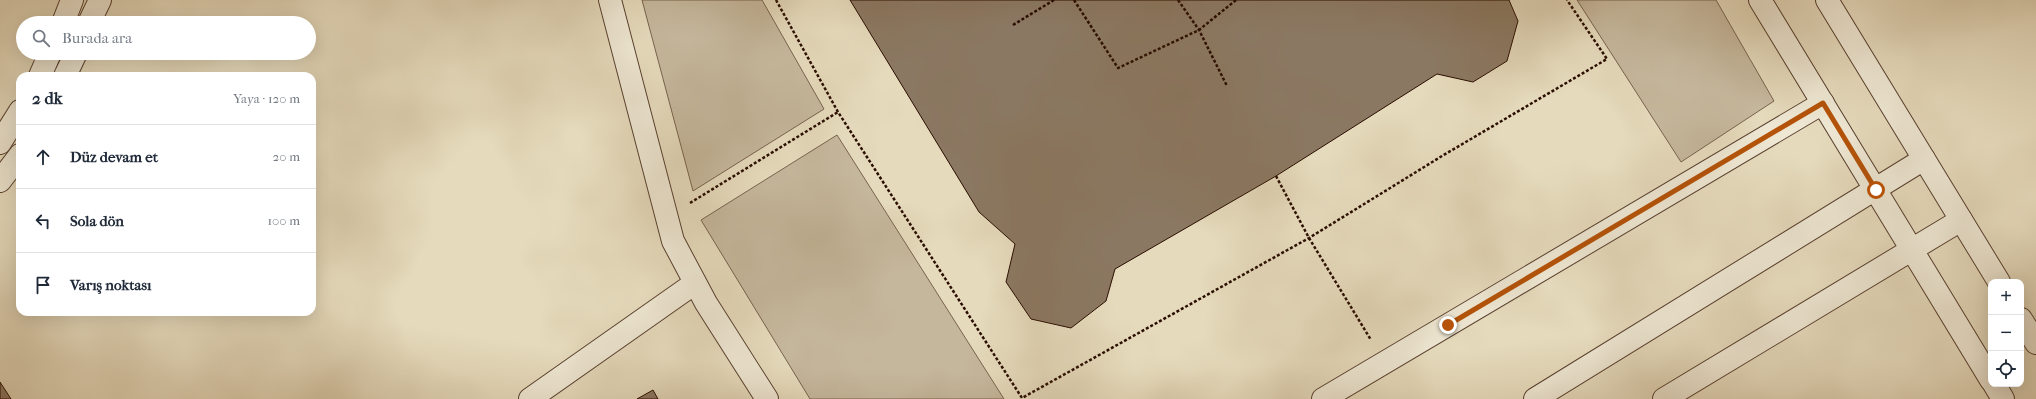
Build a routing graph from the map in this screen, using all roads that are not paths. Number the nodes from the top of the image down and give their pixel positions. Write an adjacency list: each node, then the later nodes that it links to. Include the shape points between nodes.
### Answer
1 (72, 0): 6 (street)
2 (100, 0): 7 (street)
3 (610, 0): 22 (street, via 673,241)
4 (1760, 0): 12 (street)
5 (1826, 0): 15 (street)
6 (65, 16)
7 (92, 16)
8 (47, 60): 10 (street)
9 (73, 60): 11 (street)
10 (42, 72)
11 (67, 72)
12 (1823, 103): 18 (street); 29 (street, via 1441,319 1385,362)
13 (16, 117): 14 (street)
14 (0, 143)
15 (1924, 159): 18 (street); 19 (street)
16 (16, 160): 17 (street)
17 (0, 181)
18 (1876, 190): 20 (street); 30 (street)
19 (1961, 220): 20 (street); 21 (street)
20 (1912, 251): 25 (street); 31 (street)
21 (1997, 279)
22 (695, 283): 27 (street); 28 (street)
23 (2024, 324): 24 (street)
24 (2036, 343)
25 (1988, 375)
26 (1996, 387): 32 (street)
27 (530, 399)
28 (767, 399)
29 (1323, 399)
30 (1535, 399)
31 (1664, 399)
32 (2003, 399)

